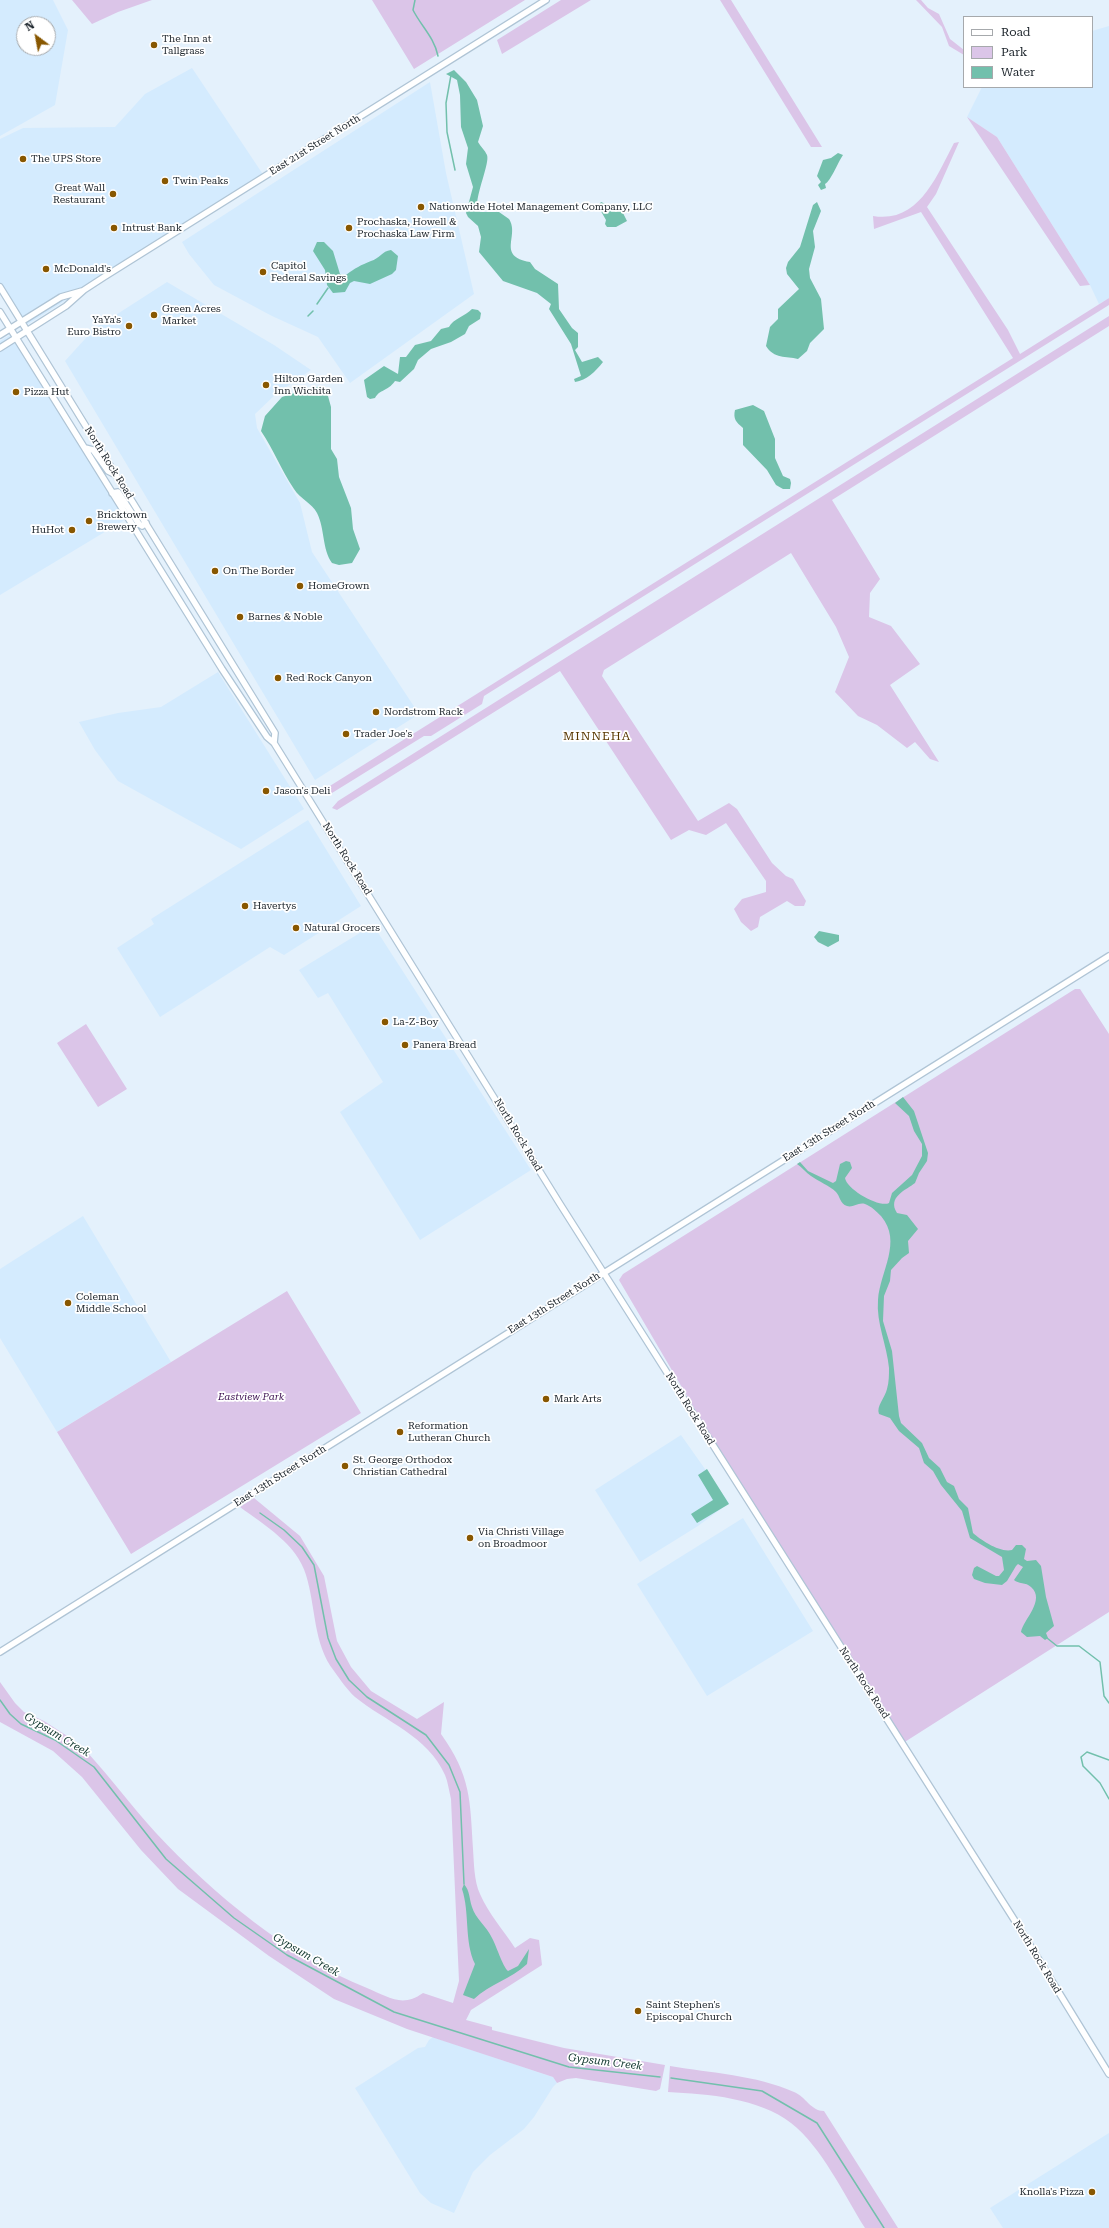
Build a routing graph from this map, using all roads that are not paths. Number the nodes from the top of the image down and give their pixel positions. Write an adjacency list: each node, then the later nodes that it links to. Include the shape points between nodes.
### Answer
1 (546, 0): 3 (main road, East 21st Street North)
2 (0, 288): 5 (main road, North Rock Road)
3 (84, 290): 5 (main road, East 21st Street North, via 61,297); 7 (main road, East 21st Street North, via 66,306)
4 (0, 312): 6 (main road, North Rock Road)
5 (22, 321): 6 (main road, East 21st Street North); 7 (main road, North Rock Road)
6 (10, 328): 8 (main road, East 21st Street North); 9 (main road, North Rock Road)
7 (28, 331): 9 (main road, East 21st Street North); 12 (main road, North Rock Road)
8 (0, 335)
9 (16, 338): 10 (main road, East 21st Street North); 11 (main road, North Rock Road)
10 (0, 348)
11 (85, 448): 12 (main road, via 93,450 108,471); 13 (main road, North Rock Road)
12 (117, 476): 14 (main road, North Rock Road)
13 (112, 493): 14 (main road, via 118,493 139,524 142,526); 15 (main road, North Rock Road, via 229,680 267,737)
14 (146, 523): 15 (main road, North Rock Road, via 274,733)
15 (274, 743): 17 (main road, North Rock Road)
16 (1109, 956): 17 (main road, East 13th Street North)
17 (603, 1272): 18 (main road, East 13th Street North); 19 (main road, North Rock Road)
18 (0, 1652)
19 (1109, 2074)

